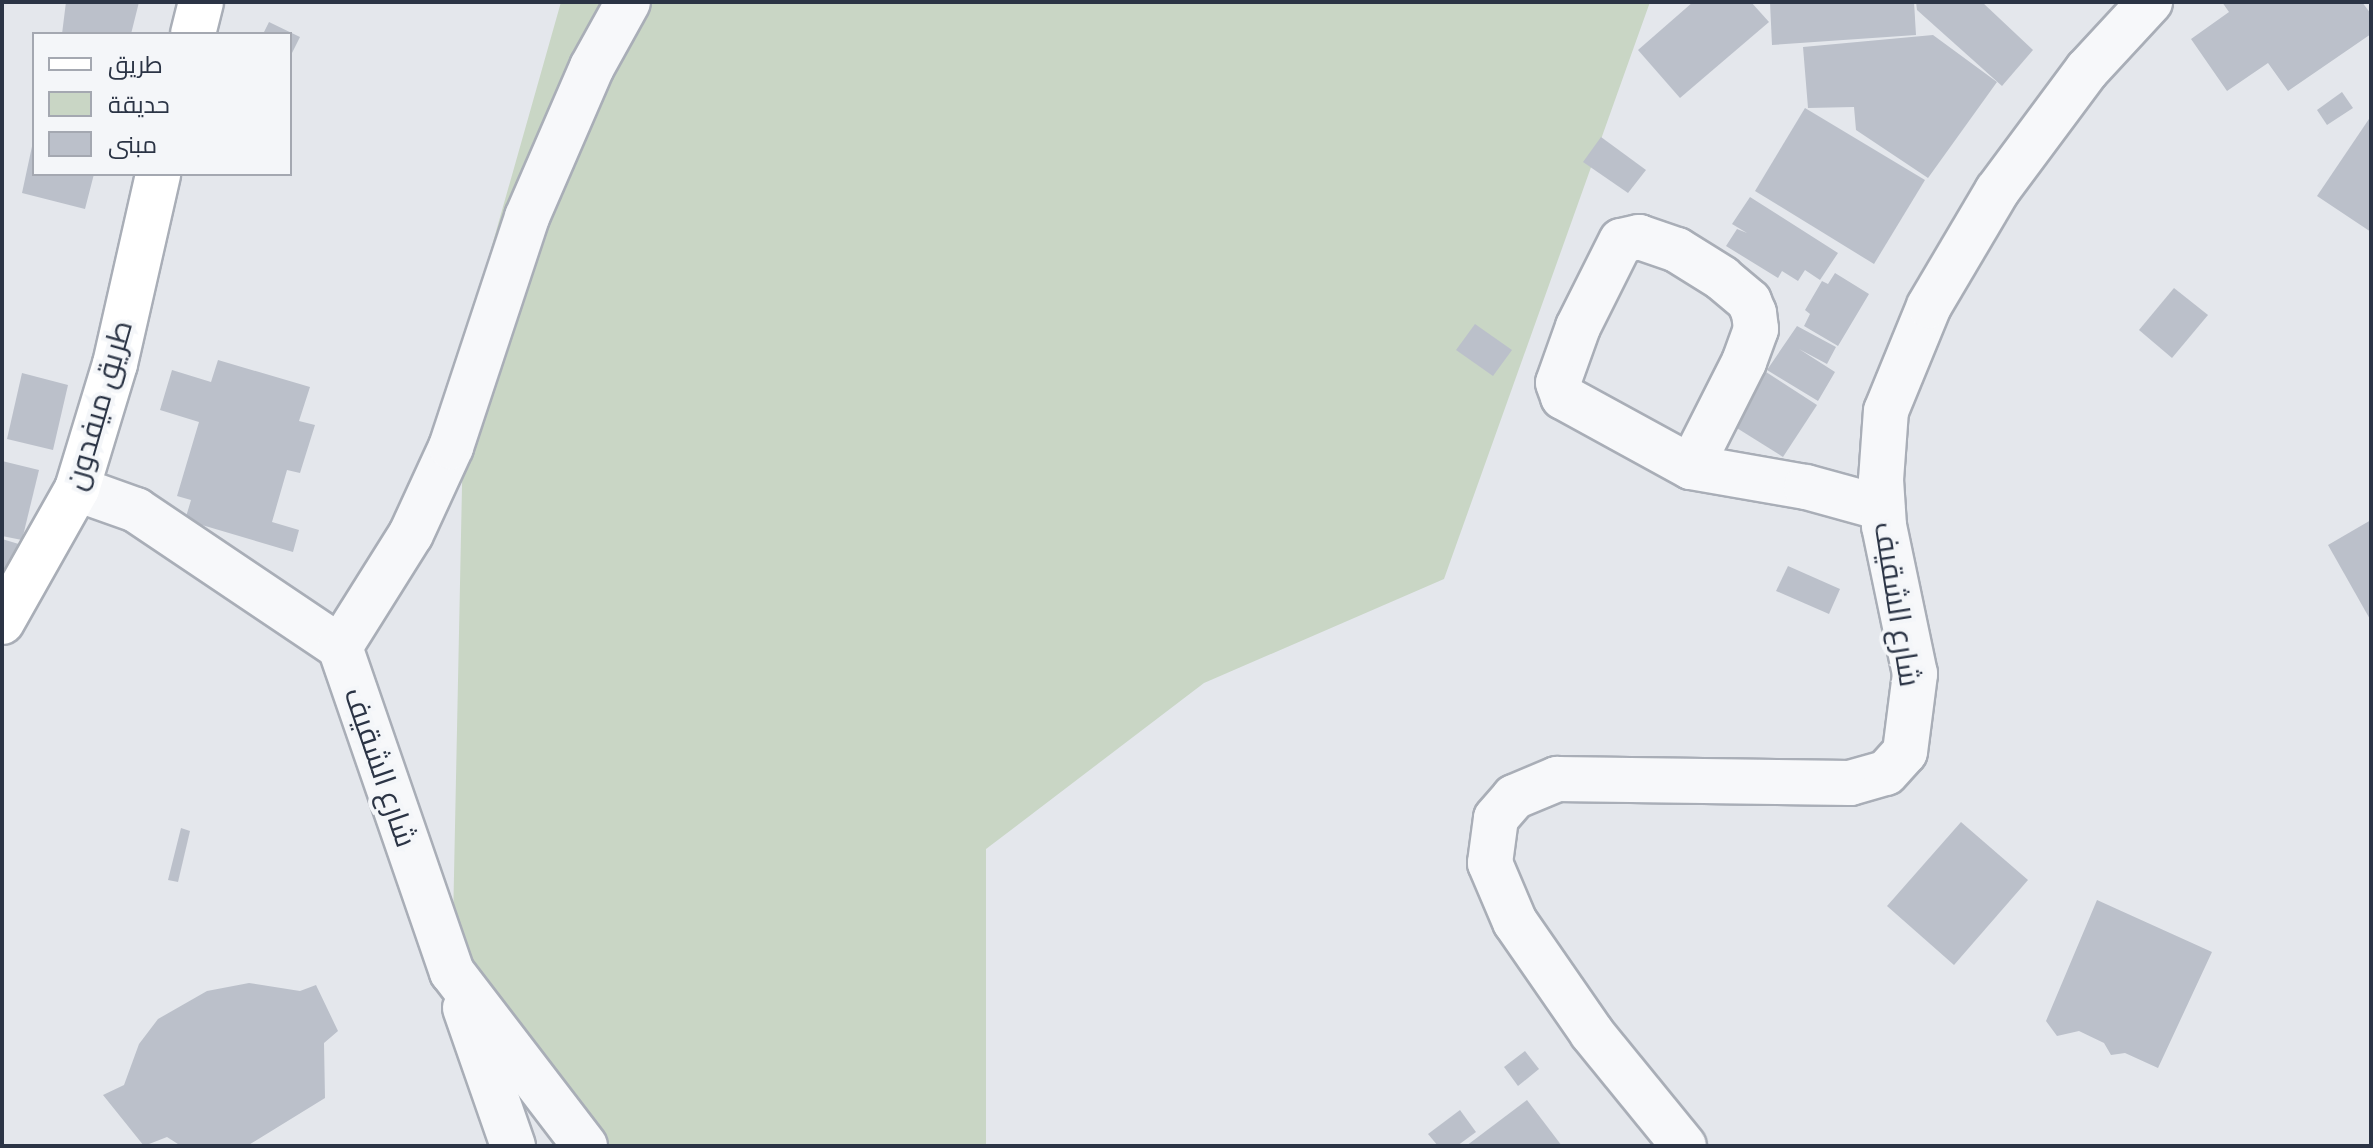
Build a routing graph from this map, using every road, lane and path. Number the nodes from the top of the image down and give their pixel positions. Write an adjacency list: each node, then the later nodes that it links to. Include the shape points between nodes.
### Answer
1 (201, 2): 4 (main road)
2 (628, 2): 10 (street, via 592,67 527,217 451,447 411,534)
3 (2150, 2): 8 (street, شارع الشقيف, via 2041,127 1936,292 1886,411)
4 (194, 32)
5 (158, 176): 7 (main road, طريق ميفدون, via 115,364)
6 (1691, 467): 6 (street, via 1559,390 1578,327 1621,241 1650,239 1677,250 1722,278 1749,301 1754,313 1756,329 1744,362); 8 (street, via 1806,487)
7 (77, 489): 9 (main road, طريق ميفدون); 10 (street, شارع الشقيف, via 136,510)
8 (1882, 508): 14 (street, شارع الشقيف, via 1915,674 1905,752 1886,773 1850,783 1557,779 1514,797 1496,818 1490,835 1490,863 1515,922 1592,1033)
9 (2, 622)
10 (340, 647): 11 (street, شارع الشقيف)
11 (452, 972): 12 (street); 13 (street, شارع الشقيف)
12 (513, 1146)
13 (585, 1146)
14 (1684, 1146)

